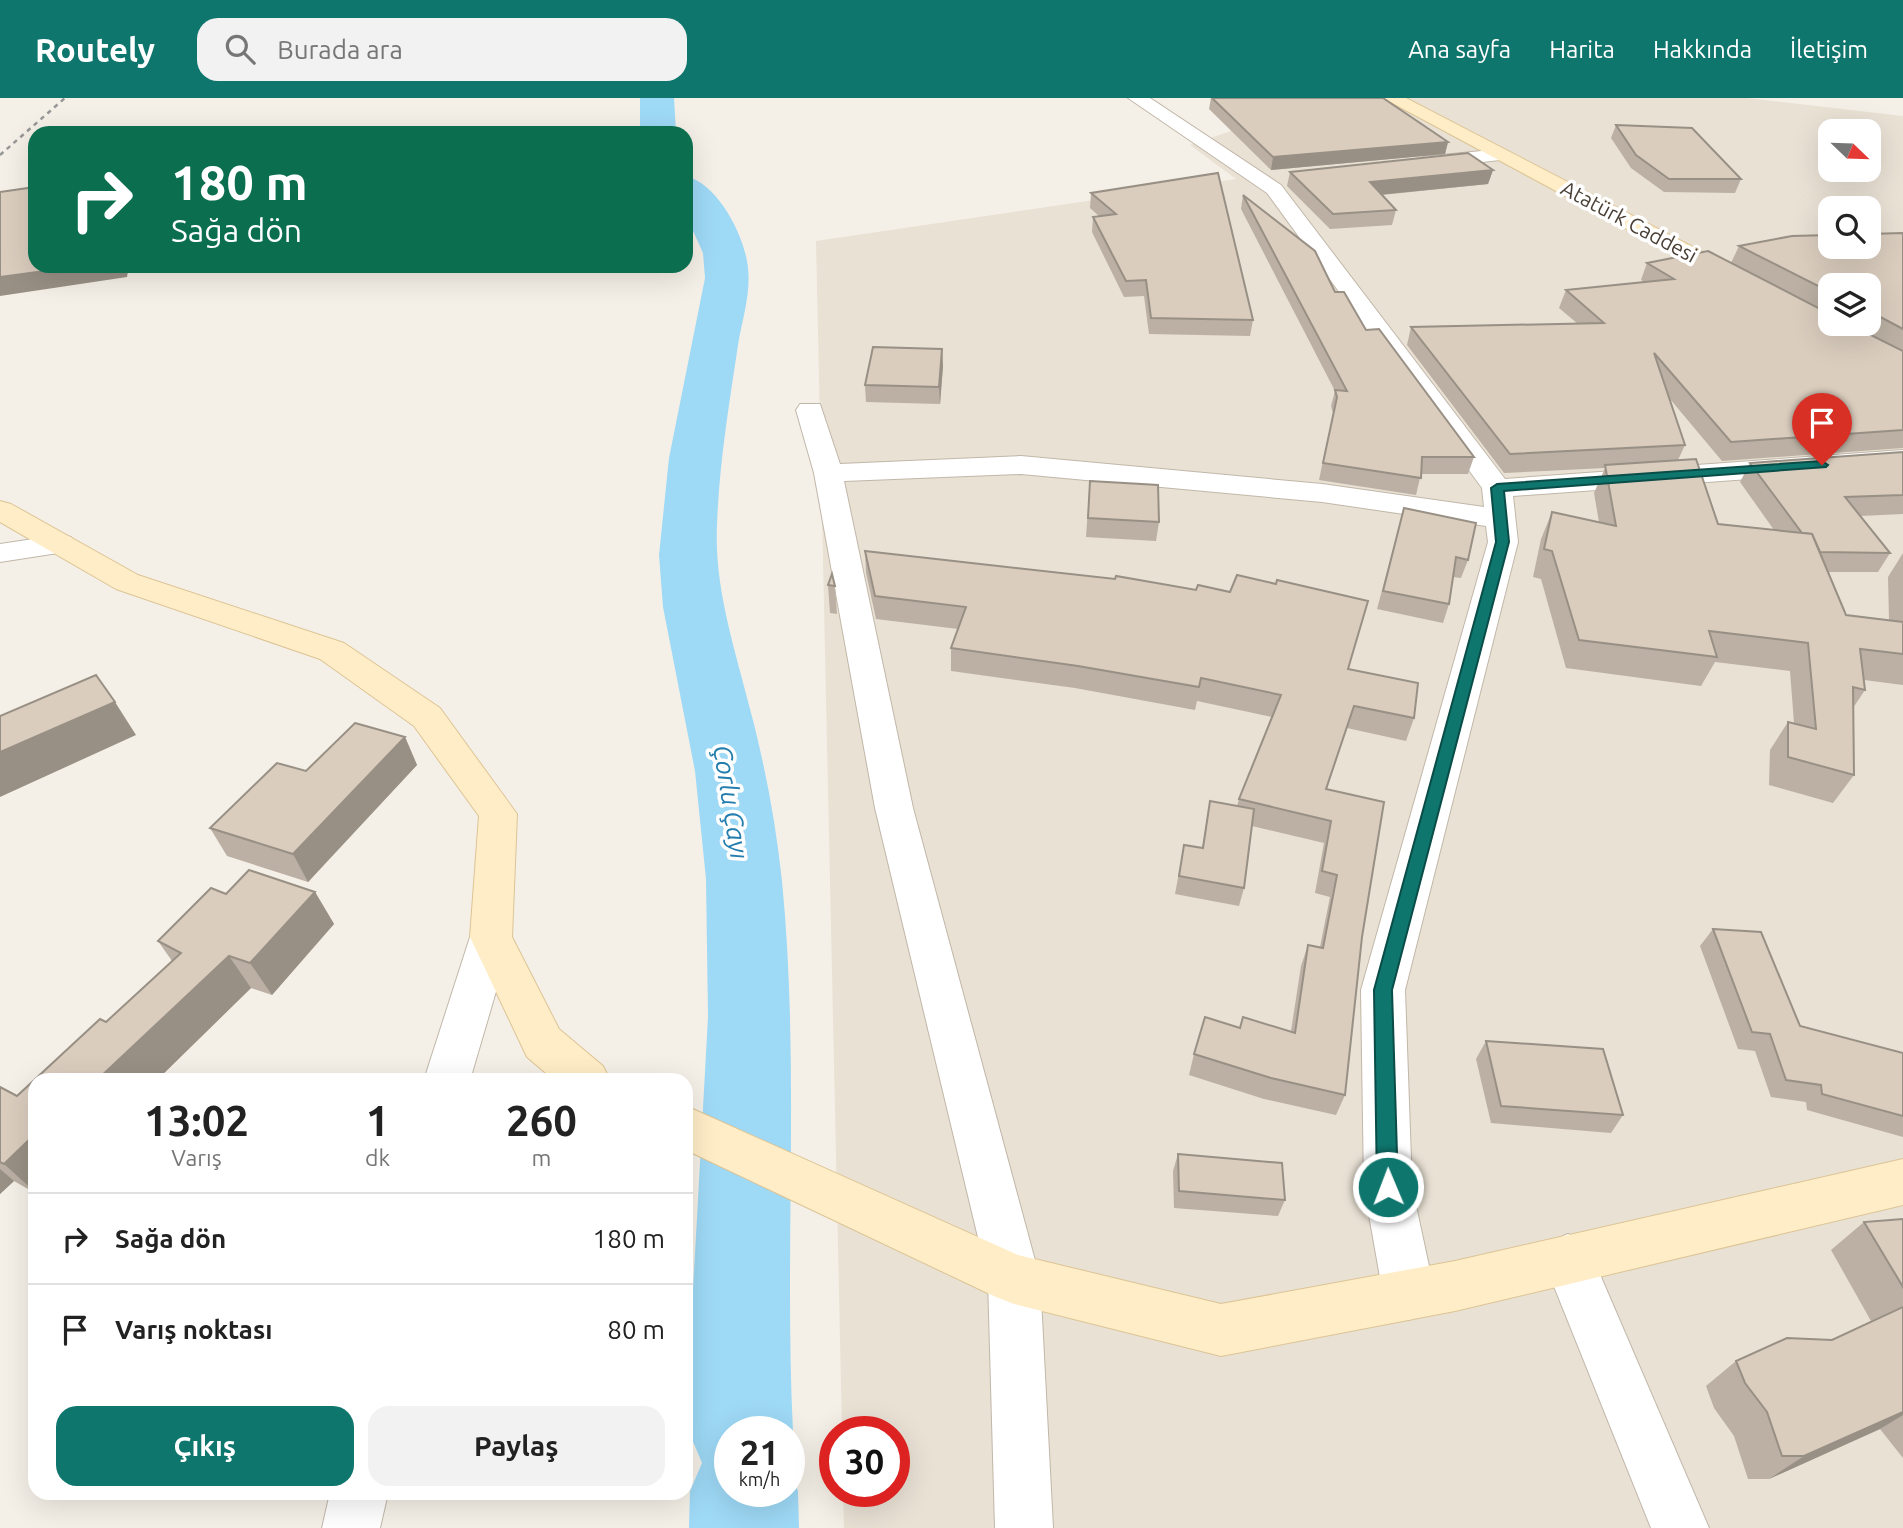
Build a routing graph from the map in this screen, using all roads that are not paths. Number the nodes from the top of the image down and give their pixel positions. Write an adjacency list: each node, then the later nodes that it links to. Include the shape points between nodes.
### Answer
1 (1137, 98): 9 (street, via 1274,178 1274,189)
2 (1392, 98): 3 (street, Atatürk Caddesi)
3 (1501, 155): 4 (street); 5 (street, Atatürk Caddesi)
4 (1408, 165)
5 (1757, 289)
6 (810, 410): 8 (street)
7 (1903, 459): 9 (street)
8 (828, 473): 9 (street, via 1021,465 1322,493 1452,512); 19 (street, via 894,808)
9 (1499, 503): 20 (street, via 1503,542 1383,990 1388,1187)
10 (0, 510): 11 (street)
11 (60, 544): 12 (street); 13 (street, via 127,582 332,651 427,717 498,814)
12 (0, 553)
13 (491, 937): 14 (street); 15 (street, via 543,1043)
14 (449, 1073)
15 (579, 1073)
16 (693, 1130): 19 (street)
17 (1903, 1182): 18 (street)
18 (1568, 1259): 20 (street); 24 (street)
19 (1014, 1279): 20 (street, via 1221,1329); 23 (street)
20 (1409, 1294)
21 (357, 1500): 22 (street)
22 (351, 1528)
23 (1024, 1528)
24 (1680, 1528)

